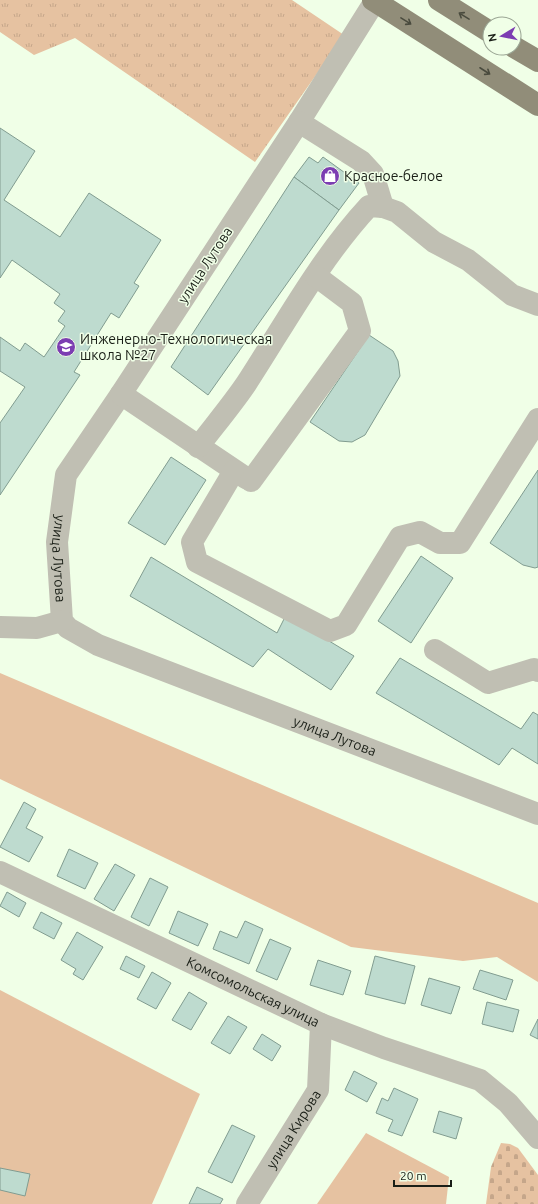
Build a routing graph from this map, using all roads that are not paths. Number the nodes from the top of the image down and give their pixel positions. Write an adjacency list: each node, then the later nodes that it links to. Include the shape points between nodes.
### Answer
1 (439, 0): 3 (main road, one-way to 1)
2 (374, 1): 6 (main road, one-way to 6); 7 (street, улица Лутова)
3 (482, 27)
4 (522, 52): 5 (main road)
5 (538, 61)
6 (538, 105)
7 (299, 122): 8 (street, via 365,165 373,174); 11 (street, улица Лутова)
8 (383, 207): 9 (street, via 369,206 350,226); 10 (street, via 397,212 434,242 468,260 512,295)
9 (316, 276): 13 (street, via 244,386); 14 (street, via 352,303 360,331)
10 (538, 306)
11 (121, 394): 13 (street); 15 (street, улица Лутова, via 66,475 57,542)
12 (538, 419): 14 (street, via 460,543 440,543 420,532 400,537 346,625 330,631 197,562 192,542)
13 (198, 447): 14 (street)
14 (248, 480)
15 (62, 621): 16 (street, via 37,628); 19 (street, улица Лутова, via 68,628 98,645)
16 (0, 626)
17 (435, 650): 18 (street, via 488,683 534,669)
18 (538, 671)
19 (538, 814)
20 (0, 872): 21 (street, Комсомольская улица)
21 (321, 1024): 22 (street, Комсомольская улица, via 480,1080 508,1103); 23 (street, улица Кирова, via 318,1090)
22 (538, 1138)
23 (247, 1204)

